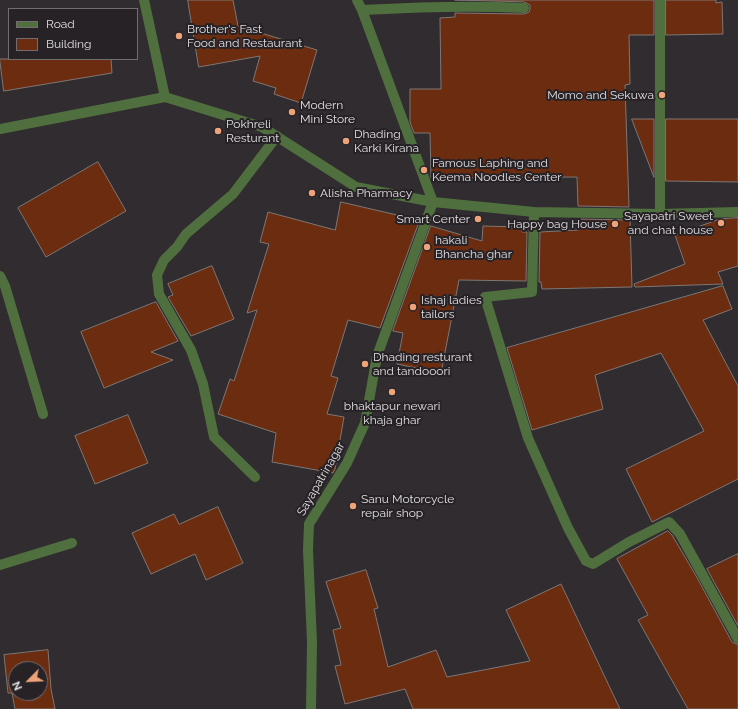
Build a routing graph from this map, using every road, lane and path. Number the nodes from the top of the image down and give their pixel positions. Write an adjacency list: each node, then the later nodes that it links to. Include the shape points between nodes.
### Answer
1 (144, 0): 6 (street)
2 (357, 0): 5 (street)
3 (660, 0): 12 (street)
4 (524, 8): 5 (street, via 431,6)
5 (362, 10): 9 (street)
6 (165, 97): 7 (street); 8 (street, via 262,127)
7 (0, 129)
8 (277, 136): 9 (street, via 356,187); 15 (street, via 233,194 186,234 164,260 157,275 159,294 190,350 203,384 214,437)
9 (433, 202): 10 (street); 19 (street, Sayapatrinagar, via 377,356 364,423 347,463 309,524)
10 (534, 212): 12 (street); 18 (street, via 532,292 485,297 528,438 568,528 586,561 593,564 669,522 680,534)
11 (738, 212): 12 (street)
12 (660, 214)
13 (0, 276): 14 (street)
14 (43, 414)
15 (255, 477)
16 (72, 543): 17 (street)
17 (0, 565)
18 (738, 639)
19 (311, 709)

